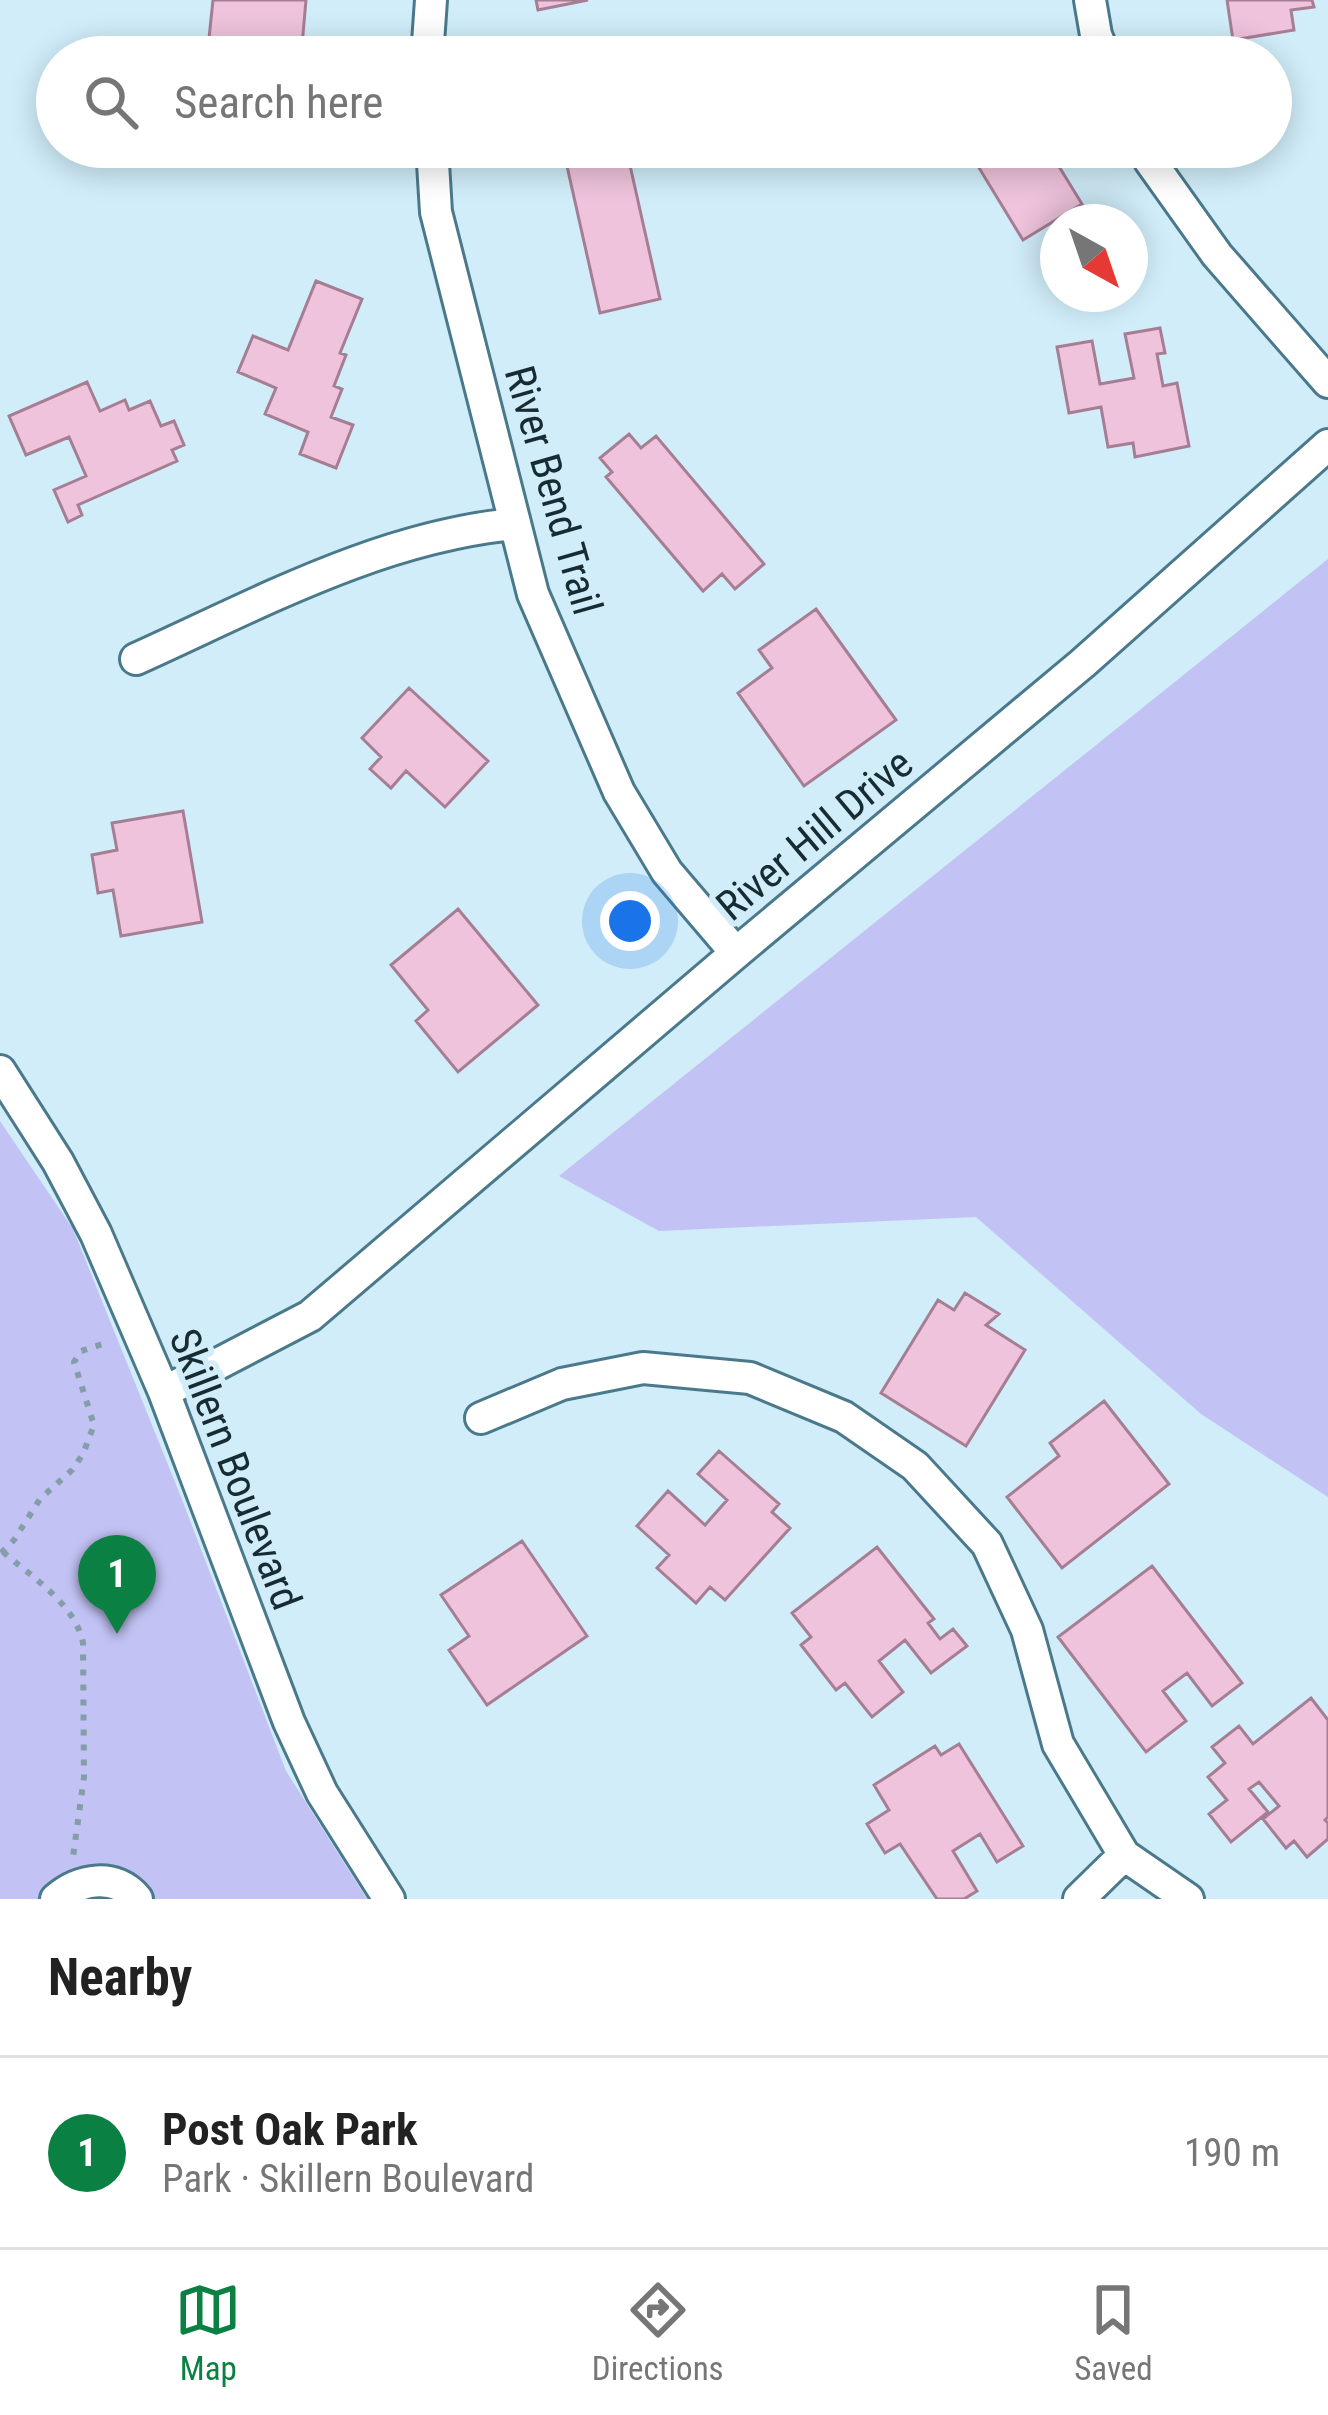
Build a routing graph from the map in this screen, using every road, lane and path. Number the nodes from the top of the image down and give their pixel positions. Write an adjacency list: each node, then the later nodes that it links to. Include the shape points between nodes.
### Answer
1 (430, 0): 3 (street)
2 (1090, 0): 4 (street)
3 (428, 36)
4 (1096, 36)
5 (433, 168): 9 (street, River Bend Trail, via 436,212)
6 (1155, 168): 7 (street, via 1217,255)
7 (1328, 382)
8 (1328, 445): 11 (street, River Hill Drive)
9 (514, 524): 10 (street, via 469,528 349,562); 11 (street, River Bend Trail, via 533,594 619,792 667,872)
10 (136, 659)
11 (736, 953): 14 (street, River Hill Drive, via 310,1316)
12 (0, 1071): 13 (street, Skillern Boulevard, via 58,1162)
13 (139, 1331): 14 (street, Skillern Boulevard); 16 (path, via 81,1352 74,1362 94,1425 72,1470)
14 (164, 1392): 20 (street, Skillern Boulevard, via 289,1722 322,1793)
15 (481, 1418): 17 (street, via 562,1384 643,1368 750,1378 844,1418 915,1466 987,1544 1027,1630 1058,1744)
16 (1, 1553): 18 (path, via 50,1592 83,1643 84,1777)
17 (1124, 1855): 21 (street); 22 (street)
18 (63, 1893): 19 (street, via 102,1880)
19 (137, 1899)
20 (389, 1899)
21 (1079, 1899)
22 (1188, 1899)

